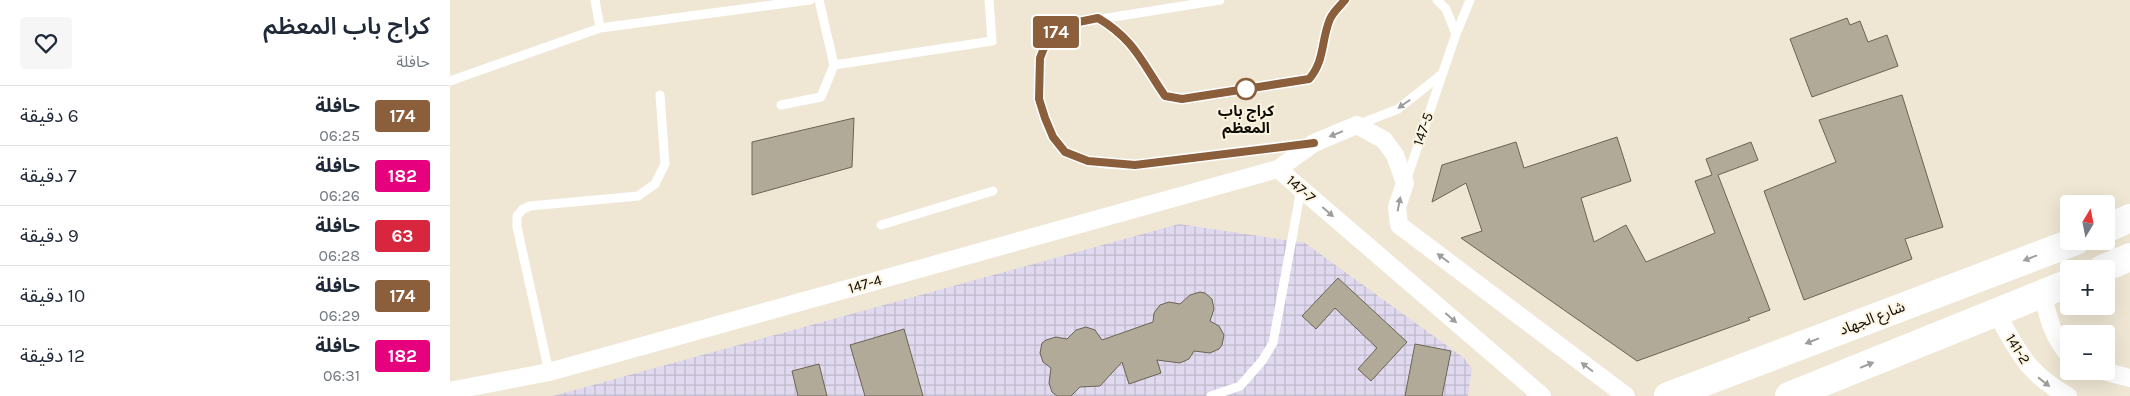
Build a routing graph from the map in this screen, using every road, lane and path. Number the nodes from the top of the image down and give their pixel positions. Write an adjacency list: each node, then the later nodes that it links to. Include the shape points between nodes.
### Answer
1 (595, 0): 10 (lane)
2 (810, 0): 10 (lane)
3 (819, 0): 12 (lane)
4 (989, 0): 12 (lane, via 992,41)
5 (1220, 0): 9 (lane)
6 (1345, 0): 9 (lane, via 1330,18 1322,54 1316,71 1309,79 1182,99 1165,96 1133,45 1117,29)
7 (1437, 0): 11 (lane, via 1446,9)
8 (1470, 0): 11 (lane, 147-5)
9 (1098, 18): 18 (lane, via 1064,25 1046,43 1040,58 1039,99 1053,137 1065,152 1088,161 1135,165)
10 (600, 28): 14 (lane)
11 (1456, 34): 13 (lane, 147-5)
12 (834, 65): 16 (lane, via 821,97)
13 (1442, 74): 17 (lane, 147-5, one-way to 17, via 1398,109); 20 (lane, 147-5)
14 (450, 82)
15 (660, 95): 33 (lane, via 665,164 655,184 638,196 530,206 517,216)
16 (781, 105)
17 (1358, 125): 18 (street, 147-7, one-way to 18); 20 (street, via 1384,140 1395,155)
18 (1314, 143): 19 (street, 147-7)
19 (1278, 169): 21 (street, 147-7); 33 (street, 147-4)
20 (1405, 183): 39 (street, one-way to 20, via 1400,225 1396,207)
21 (1301, 189): 37 (lane, via 1273,343 1240,386); 38 (street, 147-7, one-way to 38)
22 (993, 191): 25 (lane)
23 (2130, 218): 24 (main road)
24 (2115, 225)
25 (881, 226)
26 (2060, 247): 40 (main road, شارع الجهاد, one-way to 40)
27 (2130, 256): 28 (main road)
28 (2115, 263)
29 (2060, 288): 30 (main road)
30 (2043, 295): 31 (main road); 32 (street)
31 (1997, 314): 41 (main road, one-way to 31); 42 (street, 141-2, one-way to 42, via 2024,363 2045,383)
32 (2060, 346)
33 (549, 372): 36 (street, 147-4)
34 (2115, 374): 35 (street)
35 (2130, 378)
36 (450, 391)
37 (1211, 396)
38 (1542, 396)
39 (1626, 396)
40 (1668, 396)
41 (1789, 396)
42 (2068, 396)

